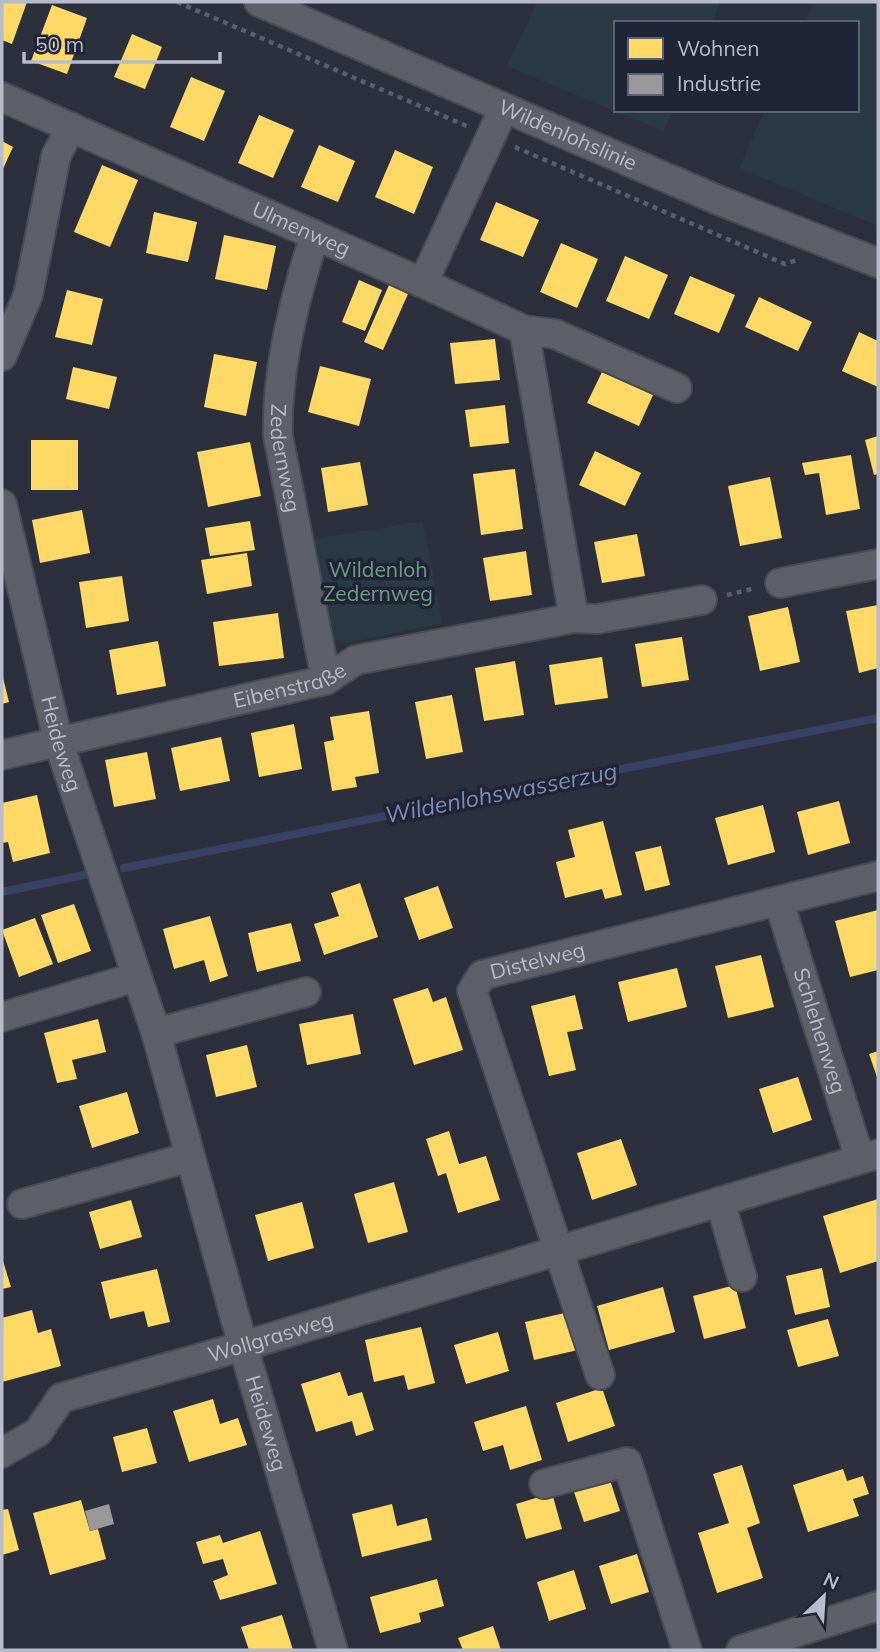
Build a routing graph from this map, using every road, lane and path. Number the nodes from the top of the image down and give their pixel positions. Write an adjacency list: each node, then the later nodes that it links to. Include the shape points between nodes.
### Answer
1 (259, 2): 3 (street, Wildenlohslinie)
2 (2, 97): 4 (street, Ulmenweg)
3 (504, 108): 6 (street, Wildenlohslinie); 7 (street)
4 (71, 127): 5 (street, Ulmenweg); 9 (street, via 56,156 28,295)
5 (316, 235): 7 (street, Ulmenweg); 16 (street, Zedernweg, via 303,273 277,403 278,436)
6 (878, 263)
7 (423, 283): 8 (street)
8 (524, 330): 10 (street, via 555,334); 15 (street)
9 (2, 356)
10 (677, 388)
11 (2, 503): 17 (street, Heideweg)
12 (878, 564): 13 (street)
13 (780, 583): 14 (path)
14 (702, 600): 15 (street, Eibenstraße, via 597,619)
15 (574, 618): 16 (street, Eibenstraße, via 356,660)
16 (326, 680): 17 (street, Eibenstraße)
17 (59, 744): 18 (street, Eibenstraße); 21 (street, Heideweg)
18 (2, 755)
19 (878, 876): 20 (street, Distelweg)
20 (779, 902): 25 (street, Schlehenweg); 29 (street, Distelweg, via 482,975 471,992)
21 (136, 977): 23 (street); 24 (street, Heideweg)
22 (306, 992): 24 (street)
23 (2, 1017)
24 (156, 1034): 26 (street, Heideweg)
25 (869, 1156): 27 (street, Wollgrasweg)
26 (190, 1157): 28 (street); 31 (street, Heideweg)
27 (720, 1201): 29 (street, Wollgrasweg); 30 (street)
28 (22, 1204)
29 (557, 1251): 31 (street, Wollgrasweg); 32 (street)
30 (742, 1278)
31 (243, 1346): 33 (street, Wollgrasweg, via 61,1398 38,1432); 36 (street, Heideweg)
32 (600, 1375)
33 (2, 1453)
34 (544, 1484): 37 (street, via 627,1462)
35 (878, 1606): 38 (street)
36 (333, 1650)
37 (688, 1650)
38 (741, 1650)

